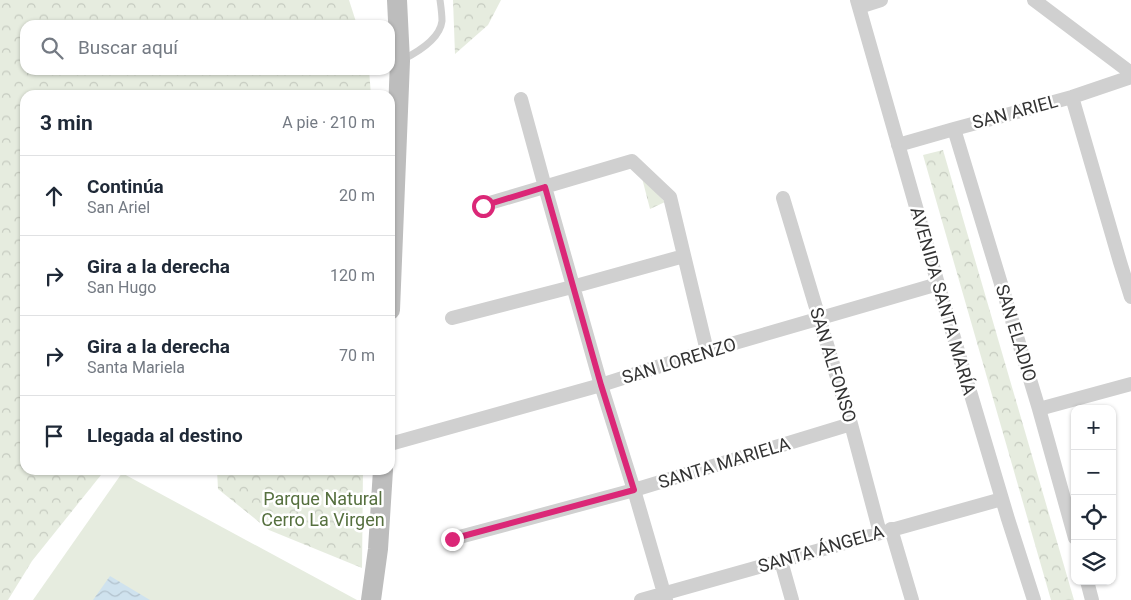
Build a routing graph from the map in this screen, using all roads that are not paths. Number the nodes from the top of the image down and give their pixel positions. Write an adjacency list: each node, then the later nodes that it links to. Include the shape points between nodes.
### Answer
1 (397, 0): 6 (main road)
2 (440, 0): 6 (lane, via 442,20 437,34 414,54)
3 (881, 0): 5 (street)
4 (1034, 0): 7 (street)
5 (858, 4): 12 (street, AVENIDA SANTA MARÍA)
6 (400, 61): 13 (main road)
7 (1131, 72)
8 (1131, 77): 9 (street, SAN ARIEL)
9 (1072, 97): 11 (street, SAN ARIEL); 18 (street)
10 (521, 99): 14 (street)
11 (954, 129): 12 (street, SAN ARIEL); 27 (street, SAN ELADIO)
12 (898, 146): 19 (street, AVENIDA SANTA MARÍA)
13 (395, 186)
14 (545, 187): 16 (street); 17 (street, via 632,161 670,197); 20 (street)
15 (783, 198): 23 (street, SAN ALFONSO)
16 (483, 206)
17 (684, 256): 20 (street); 24 (street)
18 (1125, 260): 21 (street)
19 (938, 284): 23 (street, SAN LORENZO); 32 (street, AVENIDA SANTA MARÍA)
20 (572, 287): 22 (street); 26 (street)
21 (1131, 297)
22 (452, 318)
23 (819, 318): 24 (street, SAN LORENZO); 28 (street, SAN ALFONSO)
24 (707, 351): 26 (street, SAN LORENZO)
25 (1131, 384): 27 (street)
26 (601, 385): 29 (street, SAN LORENZO); 31 (street)
27 (1039, 409): 33 (street, SAN ELADIO)
28 (851, 424): 31 (street, SANTA MARIELA); 34 (street, SAN ALFONSO)
29 (395, 443)
30 (383, 475): 39 (main road, via 378,549)
31 (634, 490): 35 (street, SANTA MARIELA); 38 (street)
32 (1002, 499): 34 (street, SANTA ÁNGELA); 43 (street, AVENIDA SANTA MARÍA)
33 (1071, 524)
34 (886, 531): 36 (street, SANTA ÁNGELA); 42 (street, SAN ALFONSO)
35 (452, 539)
36 (781, 561): 38 (street, SANTA ÁNGELA); 41 (street)
37 (1087, 585): 44 (street)
38 (665, 597): 40 (street, SANTA ÁNGELA)
39 (370, 600)
40 (641, 600)
41 (792, 600)
42 (912, 600)
43 (1034, 600)
44 (1092, 600)

